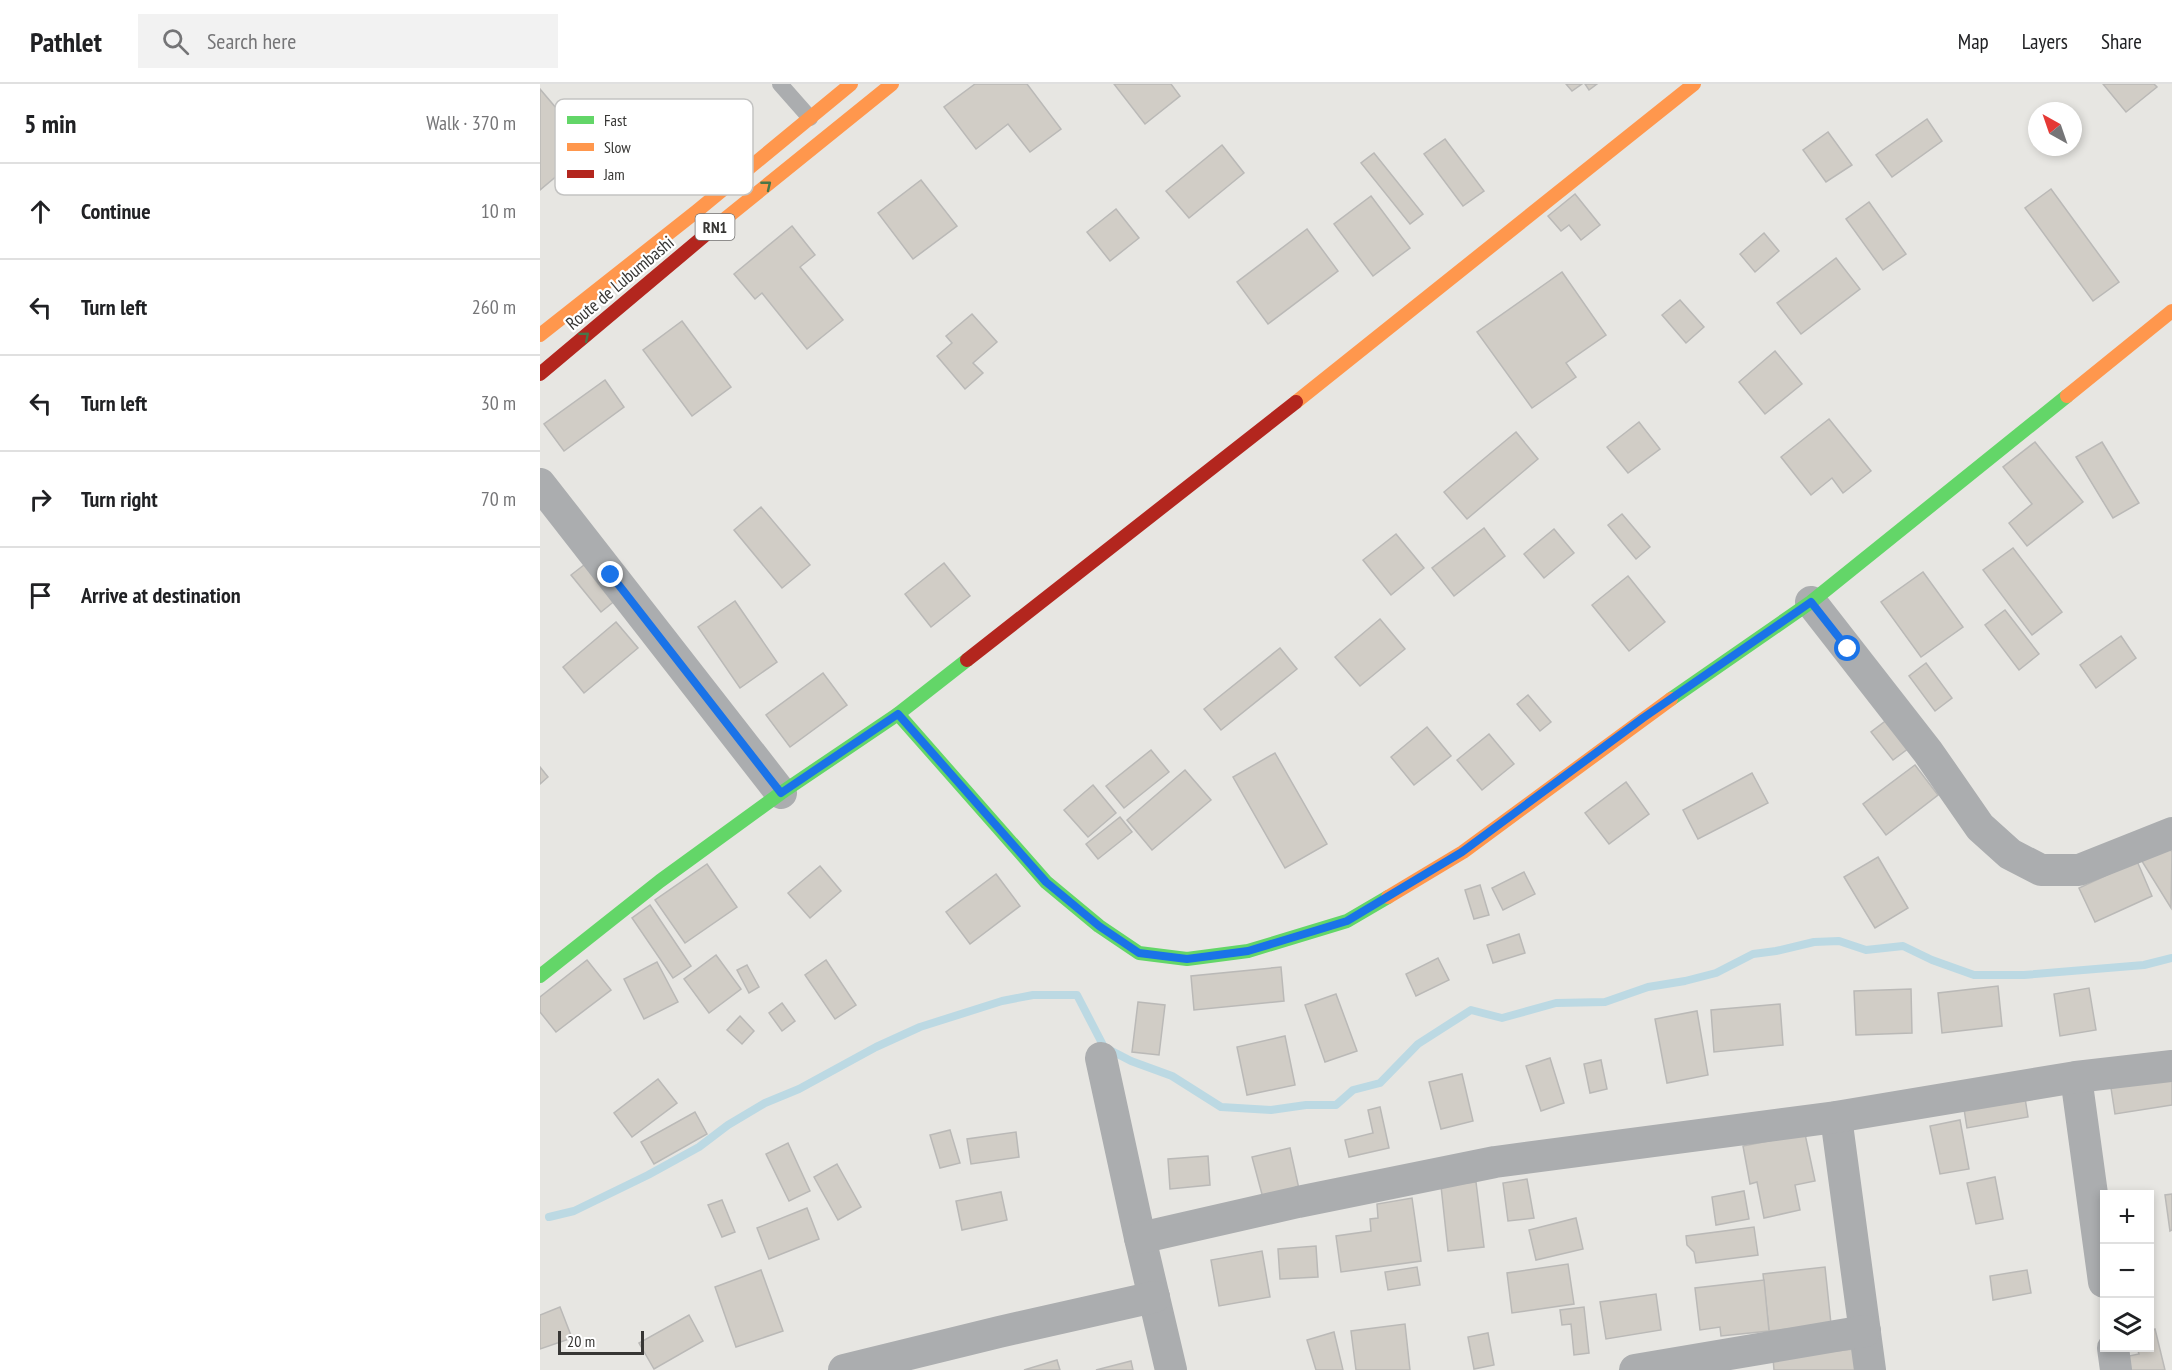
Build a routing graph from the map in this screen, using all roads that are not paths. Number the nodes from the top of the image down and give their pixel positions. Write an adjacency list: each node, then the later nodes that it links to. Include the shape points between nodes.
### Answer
1 (780, 84): 5 (lane)
2 (851, 84): 5 (main road, Route de Lubumbashi / RN1)
3 (892, 84): 10 (main road, Route de Lubumbashi / RN1, one-way to 3)
4 (1694, 84): 13 (main road)
5 (810, 118): 6 (main road, Route de Lubumbashi / RN1)
6 (753, 165)
7 (717, 195): 9 (main road, Route de Lubumbashi / RN1)
8 (2172, 311): 12 (main road)
9 (540, 335)
10 (540, 374)
11 (540, 484): 14 (street)
12 (1811, 602): 13 (main road, via 1643,718 1462,852 1347,921 1248,951 1197,958 1139,953 1099,926 1046,882); 15 (street, via 1928,752 1980,827 2010,854 2041,870 2079,870)
13 (898, 714): 14 (main road)
14 (781, 793): 16 (main road, via 660,880)
15 (2172, 833)
16 (540, 976)
17 (1101, 1058): 21 (street)
18 (2172, 1066): 19 (street)
19 (2076, 1077): 20 (street); 22 (street)
20 (1836, 1117): 21 (street, via 1495,1162); 24 (street)
21 (1140, 1238): 23 (street)
22 (2100, 1253)
23 (1154, 1297): 26 (street); 27 (street)
24 (1865, 1331): 28 (street); 29 (street)
25 (2114, 1352): 30 (street)
26 (844, 1370)
27 (1172, 1370)
28 (1635, 1370)
29 (1870, 1370)
30 (2116, 1370)

